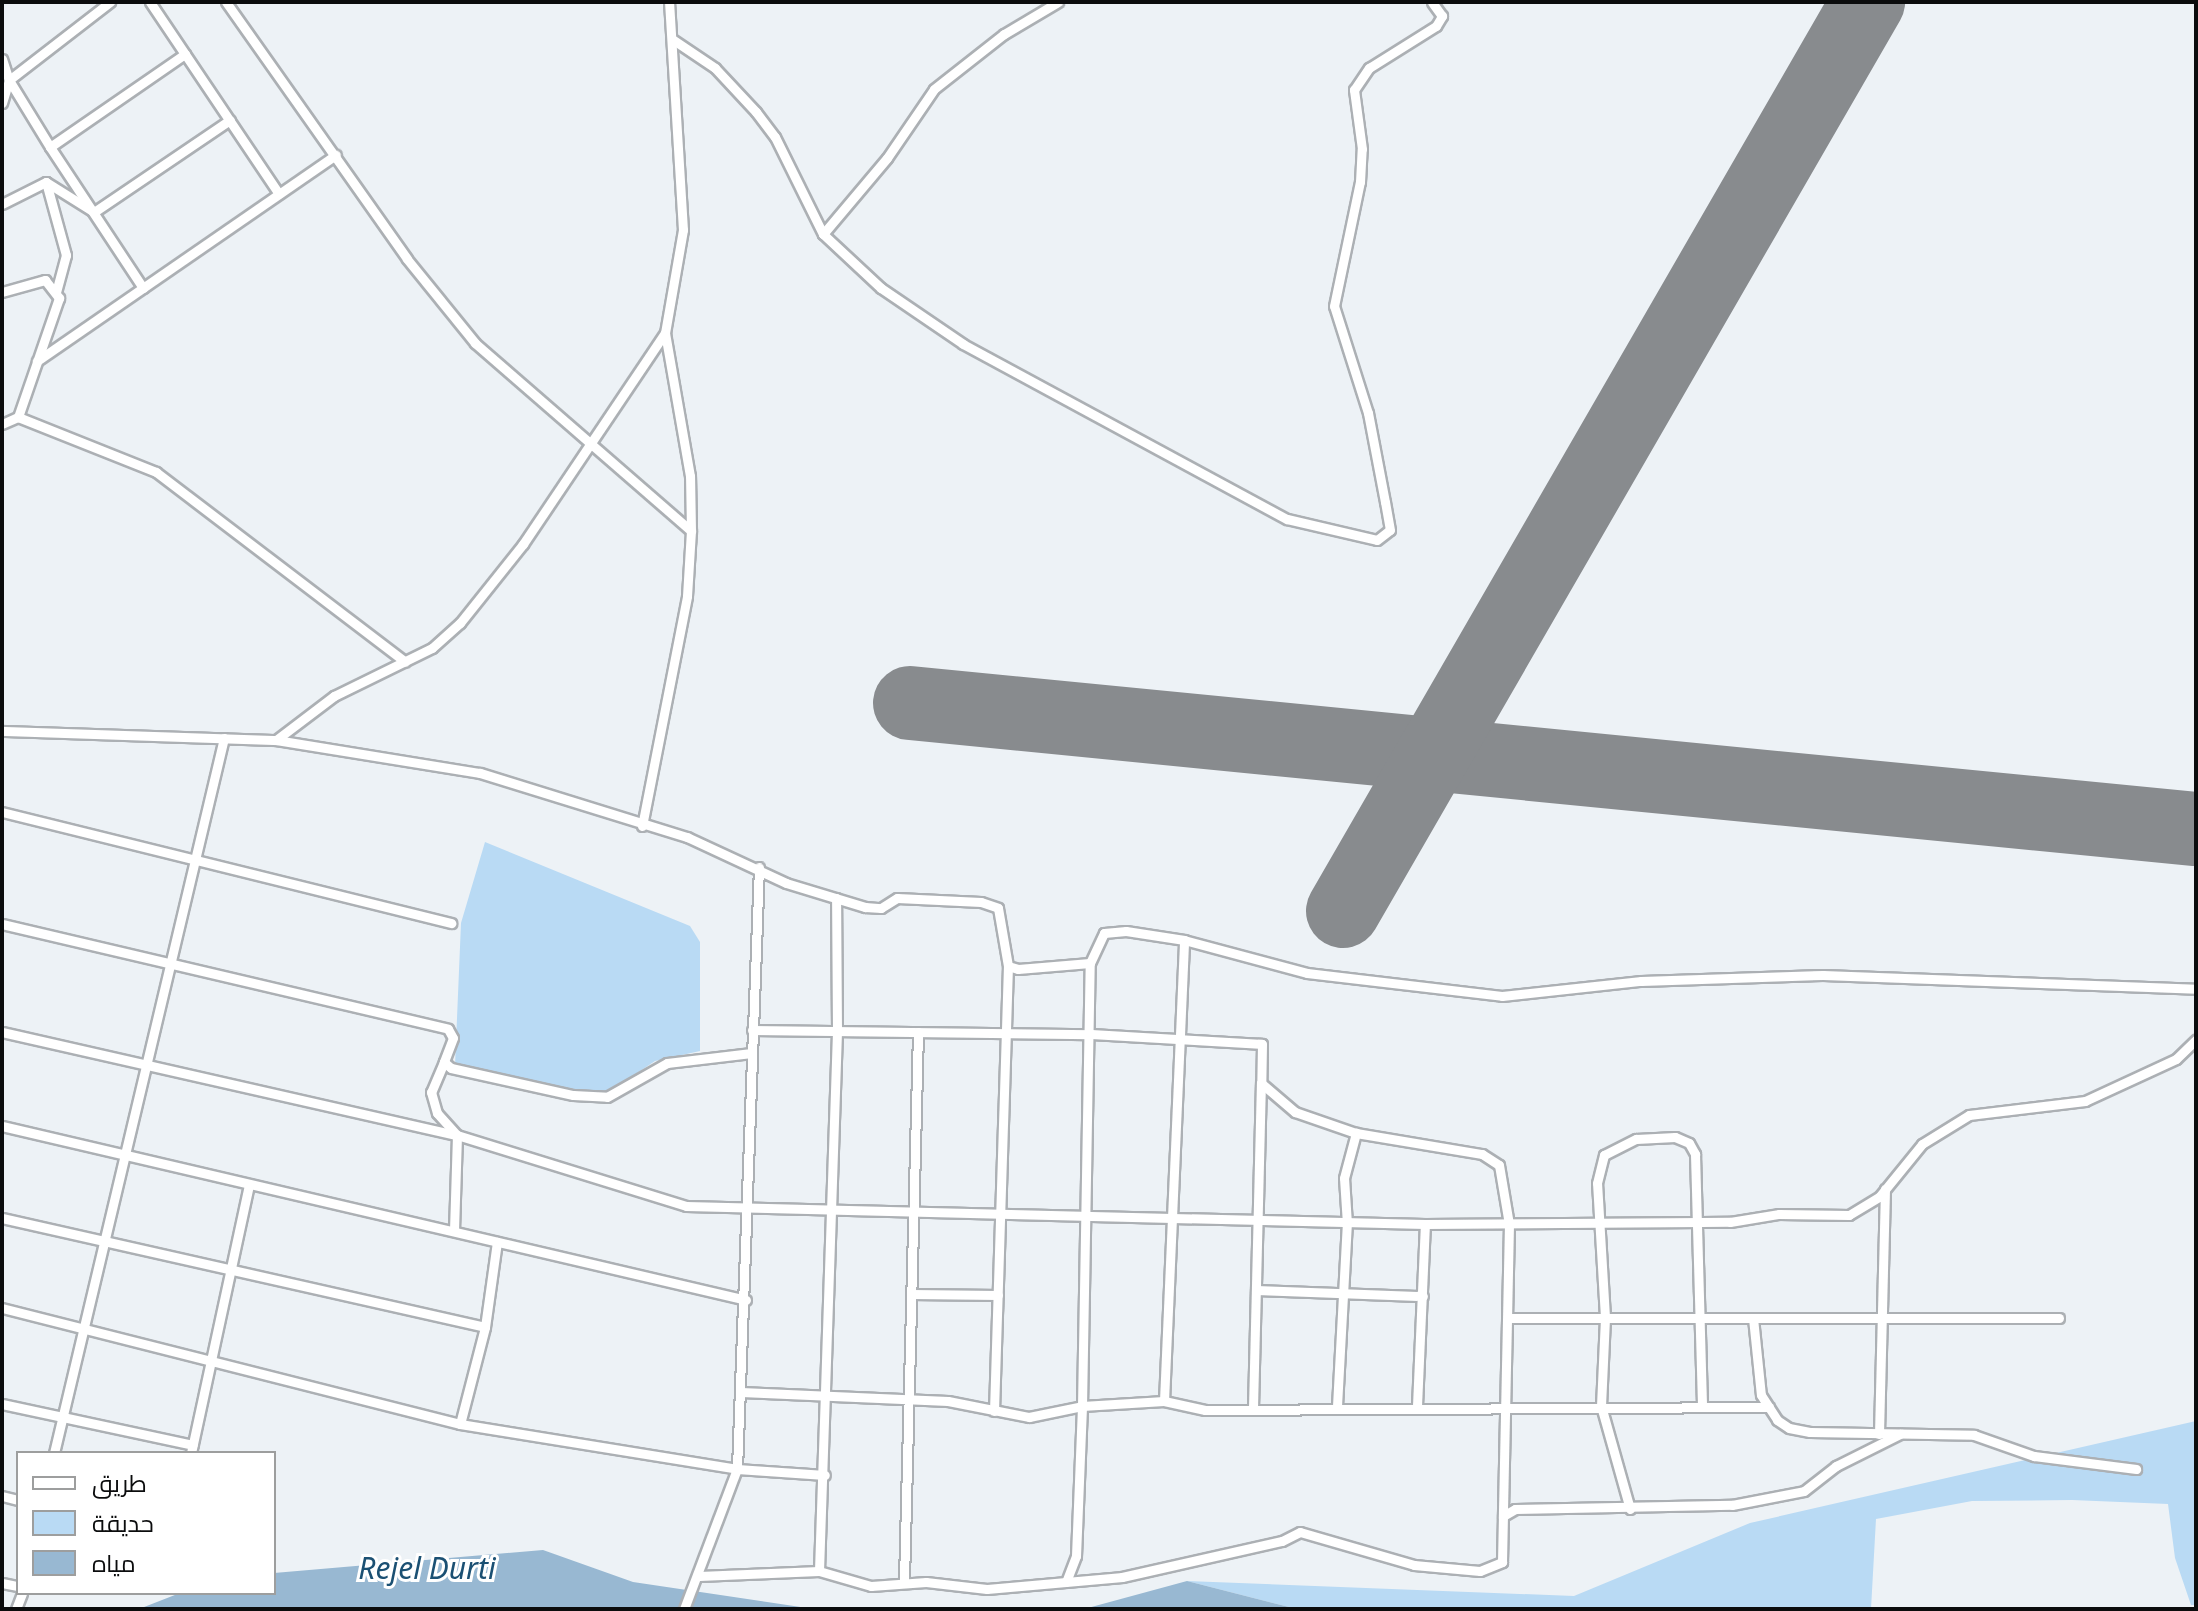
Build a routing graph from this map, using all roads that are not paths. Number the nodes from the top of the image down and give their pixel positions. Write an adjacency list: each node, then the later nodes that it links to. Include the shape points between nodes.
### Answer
1 (110, 2): 10 (street)
2 (150, 2): 8 (street)
3 (226, 2): 14 (street)
4 (669, 2): 7 (street)
5 (1058, 2): 19 (street, via 1004,34 934,89 887,158)
6 (1432, 2): 19 (street, via 1442,16 1436,26 1369,68 1354,90 1362,149 1360,182 1334,306 1368,413 1390,530 1384,540 1287,519 1189,468 963,344 881,288)
7 (672, 39): 19 (street, via 715,68 756,112 775,137); 23 (street, via 683,230)
8 (185, 54): 12 (street); 13 (street)
9 (2, 59): 10 (street)
10 (9, 80): 11 (street); 13 (street)
11 (3, 100)
12 (230, 120): 16 (street); 18 (street)
13 (50, 147): 18 (street)
14 (336, 155): 16 (street); 27 (street, via 407,259 475,343)
15 (46, 182): 17 (street); 18 (street); 22 (street, via 66,255)
16 (279, 194): 20 (street)
17 (2, 204)
18 (94, 212): 20 (street)
19 (823, 234)
20 (143, 288): 24 (street)
21 (2, 292): 22 (street, via 45,280)
22 (56, 292): 24 (street, via 59,306)
23 (665, 333): 27 (street); 28 (street, via 690,476)
24 (37, 361): 25 (street)
25 (18, 417): 26 (street); 29 (street, via 156,472)
26 (2, 424)
27 (591, 446): 28 (street); 29 (street, via 460,623 432,648)
28 (691, 531): 34 (street, via 687,596)
29 (405, 662): 32 (street, via 334,696)
30 (2, 731): 31 (street)
31 (224, 738): 32 (street); 35 (street)
32 (276, 740): 34 (street, via 480,773)
33 (2, 812): 35 (street)
34 (642, 826): 36 (street, via 687,837)
35 (195, 856): 38 (street); 41 (street)
36 (759, 867): 37 (street, via 786,883); 45 (street)
37 (836, 898): 43 (street, via 881,908 905,898 998,908); 46 (street)
38 (452, 923)
39 (2, 924): 41 (street)
40 (1184, 940): 42 (street, via 1104,933); 44 (street, via 1307,973 1502,996 1641,981 1823,975); 52 (street)
41 (170, 963): 54 (street, via 448,1029 453,1038); 55 (street)
42 (1090, 963): 43 (street, via 1038,970); 50 (street)
43 (1008, 966): 49 (street)
44 (2196, 989)
45 (752, 1030): 46 (street); 53 (street)
46 (837, 1030): 48 (street); 64 (street)
47 (2, 1032): 55 (street)
48 (918, 1032): 49 (street); 65 (street)
49 (1004, 1034): 50 (street); 66 (street)
50 (1091, 1034): 52 (street); 67 (street)
51 (2196, 1040): 62 (street, via 2176,1059 2095,1098 1969,1115 1922,1144)
52 (1180, 1042): 56 (street, via 1262,1044); 69 (street)
53 (751, 1053): 54 (street, via 667,1063 594,1099 458,1071); 63 (street)
54 (444, 1062): 59 (street, via 431,1092 437,1113)
55 (146, 1066): 59 (street); 60 (street)
56 (1261, 1083): 58 (street, via 1295,1112); 70 (street)
57 (2, 1126): 60 (street)
58 (1356, 1133): 72 (street, via 1344,1178); 74 (street, via 1482,1154 1499,1165)
59 (457, 1135): 63 (street, via 686,1206); 76 (street)
60 (125, 1155): 61 (street); 77 (street)
61 (249, 1184): 76 (street); 79 (street)
62 (1885, 1189): 71 (street, via 1872,1203 1841,1217 1779,1214); 90 (street)
63 (750, 1211): 64 (street); 85 (street)
64 (829, 1212): 65 (street); 97 (street)
65 (912, 1214): 66 (street); 82 (street)
66 (1000, 1215): 67 (street); 83 (street)
67 (1086, 1216): 69 (street); 101 (street)
68 (2, 1218): 77 (street)
69 (1171, 1219): 70 (street); 99 (street)
70 (1258, 1222): 72 (street); 80 (street)
71 (1700, 1223): 75 (street); 75 (street, via 1695,1154 1689,1143 1675,1137 1654,1137 1636,1139 1604,1155 1598,1166); 92 (street)
72 (1347, 1224): 73 (street); 81 (street)
73 (1425, 1224): 74 (street); 84 (street)
74 (1509, 1224): 75 (street); 88 (street)
75 (1599, 1224): 87 (street)
76 (454, 1231): 78 (street)
77 (104, 1242): 79 (street); 93 (street)
78 (497, 1242): 85 (street); 94 (street)
79 (231, 1271): 94 (street); 95 (street)
80 (1256, 1290): 81 (street); 108 (street)
81 (1340, 1293): 84 (street); 102 (street)
82 (911, 1294): 83 (street); 98 (street)
83 (998, 1295): 109 (street)
84 (1423, 1296): 103 (street)
85 (746, 1300): 96 (street)
86 (2, 1308): 93 (street)
87 (1605, 1317): 88 (street); 92 (street); 104 (street)
88 (1508, 1318): 105 (street)
89 (1753, 1318): 90 (street); 92 (street); 107 (street, via 1757,1380)
90 (1879, 1318): 91 (street); 112 (street)
91 (2059, 1318)
92 (1702, 1319): 106 (street)
93 (85, 1326): 95 (street); 110 (street)
94 (485, 1327): 111 (street)
95 (212, 1357): 111 (street); 114 (street)
96 (741, 1392): 97 (street); 116 (street)
97 (826, 1397): 98 (street); 118 (street)
98 (909, 1399): 109 (street); 123 (street)
99 (1164, 1401): 101 (street); 108 (street, via 1187,1409)
100 (2, 1404): 110 (street)
101 (1082, 1406): 109 (street, via 1029,1417); 124 (street, via 1076,1556)
102 (1337, 1406): 103 (street); 108 (street)
103 (1417, 1406): 105 (street)
104 (1601, 1406): 105 (street); 106 (street); 119 (street)
105 (1502, 1407): 120 (street)
106 (1702, 1407): 107 (street)
107 (1769, 1407): 112 (street, via 1789,1428)
108 (1253, 1408)
109 (994, 1411)
110 (63, 1418): 114 (street); 115 (street)
111 (460, 1424): 116 (street)
112 (1879, 1434): 113 (street)
113 (1900, 1434): 117 (street, via 1974,1435 2034,1456); 119 (street, via 1836,1466 1804,1491 1709,1508)
114 (192, 1449)
115 (55, 1451)
116 (737, 1469): 118 (street); 122 (street)
117 (2136, 1469)
118 (825, 1475): 121 (street)
119 (1630, 1509): 120 (street, via 1563,1506 1515,1509)
120 (1503, 1516): 124 (street, via 1502,1562 1480,1571 1414,1565 1300,1532 1204,1559)
121 (819, 1571): 122 (street); 123 (street, via 871,1586)
122 (699, 1576): 125 (street)
123 (904, 1581): 124 (street, via 969,1590)
124 (1066, 1582)
125 (684, 1609)

